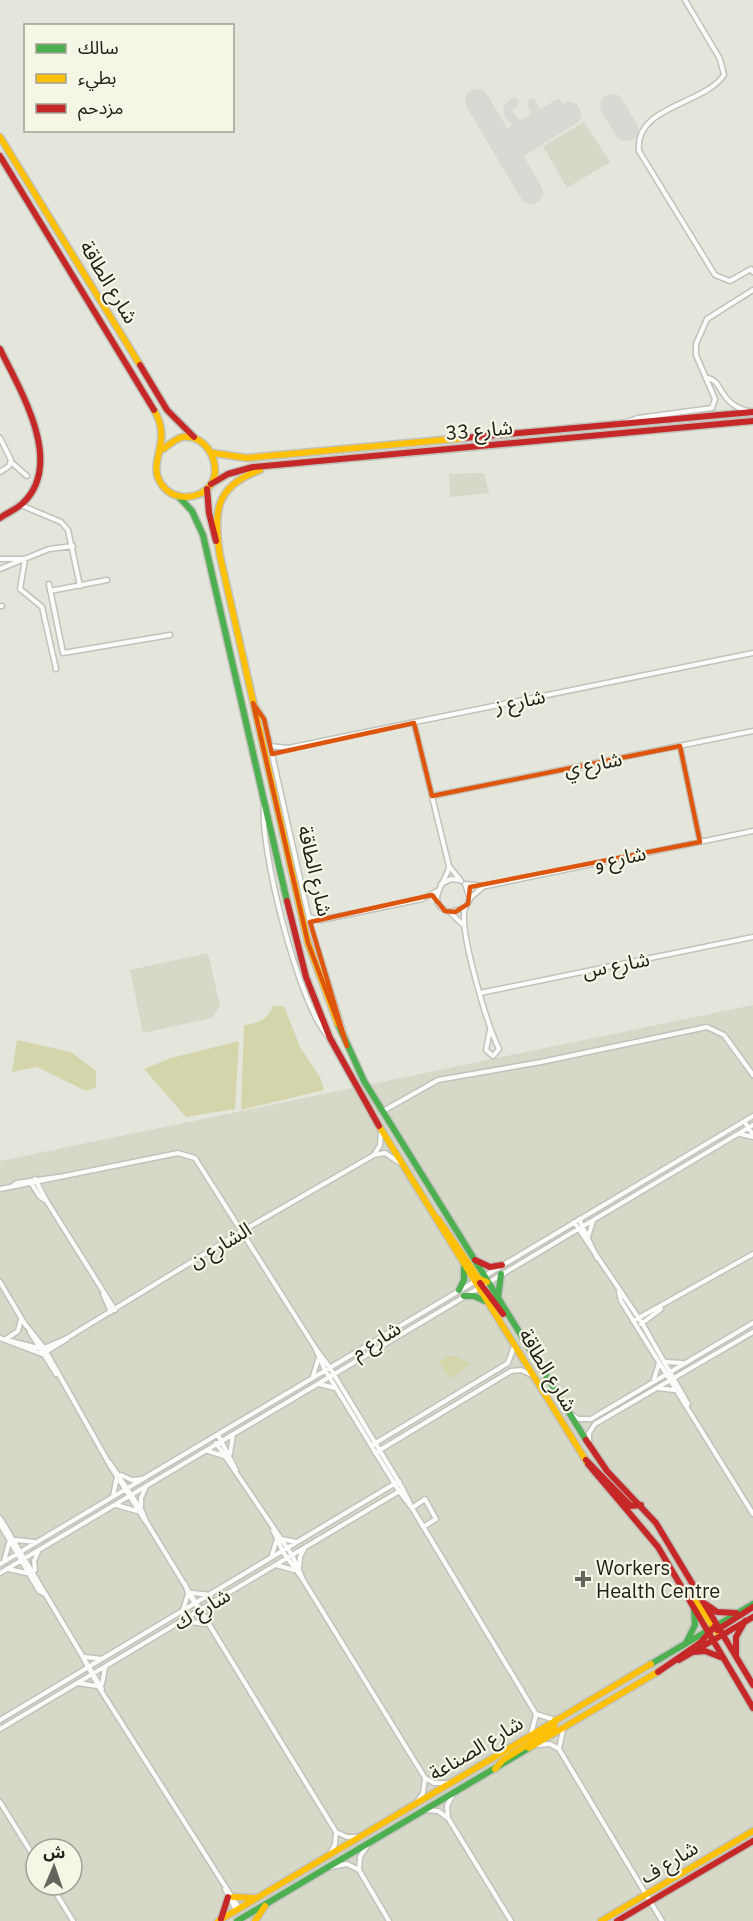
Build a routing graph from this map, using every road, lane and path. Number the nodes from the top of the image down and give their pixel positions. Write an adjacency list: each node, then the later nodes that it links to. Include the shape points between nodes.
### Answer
1 (685, 0): 4 (street, via 720,59 724,75 711,87 647,123 639,138 639,151 714,275 730,281 751,269)
2 (0, 137): 12 (main road, شارع الطاقة, via 167,410)
3 (0, 156): 13 (main road, شارع الطاقة, via 159,417 164,430)
4 (753, 272)
5 (752, 292): 7 (street, via 707,319 695,350)
6 (0, 349): 21 (main road, via 30,410 42,454 40,471)
7 (708, 378): 8 (street, via 731,405); 10 (street, via 715,399 709,410 638,417)
8 (752, 412): 10 (main road, شارع 33)
9 (753, 421): 16 (main road, شارع 33)
10 (623, 423): 14 (main road, شارع 33, via 253,457)
11 (0, 438): 15 (street)
12 (195, 439): 13 (main road, via 174,440); 14 (main road)
13 (162, 449): 20 (main road, via 156,462 158,477 166,490)
14 (213, 453): 19 (main road, via 216,472)
15 (10, 462): 17 (street); 18 (street)
16 (280, 465): 19 (main road, شارع 33, via 240,469); 24 (main road, via 242,476 223,494 216,517)
17 (0, 472)
18 (27, 476)
19 (209, 487): 20 (main road, via 197,496); 24 (main road, شارع الطاقة, via 209,513)
20 (179, 497): 68 (main road, شارع الطاقة, via 203,535 306,978 330,1038)
21 (22, 506): 22 (main road); 23 (street, via 61,522)
22 (0, 518)
23 (73, 546): 26 (street, via 52,548); 30 (street)
24 (220, 557): 35 (main road, شارع الطاقة)
25 (0, 559): 26 (street)
26 (25, 559): 27 (street); 34 (street, via 21,590 42,607)
27 (0, 569)
28 (107, 580): 30 (street)
29 (49, 584): 31 (street)
30 (80, 586): 31 (street)
31 (50, 591): 32 (street, via 63,653)
32 (170, 635)
33 (753, 653): 36 (street, شارع ز)
34 (56, 669)
35 (253, 703): 38 (street, شارع الطاقة, via 264,719); 62 (main road, شارع الطاقة, via 308,943)
36 (414, 723): 40 (street, شارع ز); 42 (street)
37 (753, 731): 39 (street, شارع ي)
38 (270, 746): 40 (street, شارع ز); 41 (street, شارع الطاقة)
39 (680, 746): 42 (street, شارع ي); 44 (street)
40 (288, 748): 41 (street, شارع ز)
41 (272, 758): 55 (street, شارع الطاقة)
42 (432, 796): 45 (street)
43 (753, 831): 44 (street, شارع و)
44 (700, 842): 48 (street, شارع و)
45 (449, 866): 46 (street); 47 (street)
46 (463, 883): 47 (street, via 451,879); 48 (street, شارع و); 51 (street)
47 (441, 884): 49 (street)
48 (486, 886): 51 (street, شارع و)
49 (437, 891): 50 (street); 52 (street)
50 (422, 899): 52 (street); 56 (street)
51 (470, 899): 53 (street)
52 (438, 903): 54 (street)
53 (465, 908): 54 (street); 58 (street)
54 (450, 912): 58 (street)
55 (309, 917): 56 (street); 57 (street, شارع الطاقة)
56 (321, 920): 57 (street)
57 (311, 927): 62 (street, شارع الطاقة)
58 (464, 928): 60 (street)
59 (753, 937): 60 (street, شارع س)
60 (480, 993): 61 (street)
61 (490, 1030): 61 (street, via 486,1050 493,1056 499,1048)
62 (347, 1046): 64 (main road, شارع الطاقة)
63 (753, 1075): 64 (street, via 724,1035 707,1027 438,1080)
64 (382, 1111): 90 (main road, شارع الطاقة)
65 (751, 1117): 66 (street, شارع م); 67 (street)
66 (744, 1121): 67 (street); 71 (street, شارع م)
67 (752, 1126): 69 (street, شارع م); 70 (street)
68 (380, 1128): 73 (street, via 380,1145); 74 (main road, شارع الطاقة)
69 (736, 1135): 70 (street); 72 (street, شارع م)
70 (753, 1136)
71 (700, 1147): 72 (street); 78 (street, شارع م)
72 (705, 1154): 80 (street, شارع م)
73 (374, 1155): 74 (street, via 385,1153); 86 (street, الشارع ن)
74 (403, 1166): 81 (main road, شارع الطاقة)
75 (37, 1181): 76 (street); 79 (street); 86 (street, via 189,1154 198,1161)
76 (31, 1182): 77 (street); 79 (street)
77 (0, 1189)
78 (621, 1193): 80 (street); 82 (street, شارع م)
79 (45, 1200): 101 (street)
80 (626, 1201): 83 (street, شارع م)
81 (429, 1208): 91 (main road, شارع الطاقة); 95 (main road)
82 (579, 1219): 84 (street, شارع م); 85 (street)
83 (594, 1220): 85 (street, شارع م); 88 (street)
84 (574, 1222): 85 (street); 92 (street, شارع م)
85 (580, 1228): 87 (street, شارع م); 88 (street)
86 (242, 1231): 101 (street, الشارع ن); 114 (street)
87 (566, 1237): 88 (street); 93 (street, شارع م)
88 (586, 1239): 96 (street)
89 (753, 1254): 103 (street)
90 (471, 1256): 92 (main road, via 484,1265); 95 (main road, شارع الطاقة)
91 (463, 1264): 95 (main road, شارع الطاقة); 97 (main road)
92 (502, 1266): 95 (street, شارع م)
93 (501, 1274): 95 (street, شارع م); 98 (main road)
94 (0, 1282): 102 (street)
95 (481, 1282): 97 (street, شارع م); 98 (main road, شارع الطاقة); 99 (main road, شارع الطاقة); 110 (main road)
96 (619, 1292): 100 (street); 104 (street)
97 (462, 1293): 99 (main road); 119 (street, شارع م); 123 (street, شارع م)
98 (498, 1299): 110 (main road, شارع الطاقة)
99 (487, 1302): 113 (main road, شارع الطاقة)
100 (633, 1310): 103 (street); 105 (street)
101 (113, 1311): 116 (street, الشارع ن)
102 (20, 1315): 111 (street, via 18,1331); 116 (street)
103 (649, 1316): 105 (street); 109 (street)
104 (633, 1321): 105 (street); 107 (street)
105 (640, 1321): 107 (street); 109 (street)
106 (753, 1323): 112 (street)
107 (637, 1326): 120 (street)
108 (753, 1332): 115 (street)
109 (648, 1334): 120 (street)
110 (520, 1337): 142 (main road, شارع الطاقة)
111 (2, 1339): 116 (street)
112 (718, 1343): 115 (street); 121 (street)
113 (513, 1345): 128 (main road, شارع الطاقة); 139 (street, via 514,1353 508,1363)
114 (316, 1349): 117 (street); 118 (street)
115 (722, 1349): 125 (street)
116 (43, 1351): 159 (street)
117 (318, 1359): 124 (street); 130 (street)
118 (324, 1359): 119 (street); 122 (street)
119 (342, 1360): 122 (street, شارع م)
120 (661, 1362): 121 (street); 126 (street); 132 (street)
121 (682, 1363): 126 (street)
122 (330, 1368): 124 (street, شارع م); 127 (street)
123 (343, 1369): 127 (street, شارع م); 133 (street)
124 (325, 1370): 129 (street); 130 (street, شارع م)
125 (684, 1371): 131 (street); 137 (street)
126 (668, 1372): 131 (street); 132 (street)
127 (334, 1374): 129 (street, شارع م); 133 (street)
128 (531, 1375): 144 (street, via 511,1371); 155 (main road, شارع الطاقة)
129 (328, 1377): 134 (street, شارع م); 135 (street)
130 (311, 1378): 140 (street, شارع م)
131 (672, 1378): 136 (street); 137 (street)
132 (653, 1381): 138 (street)
133 (339, 1383): 149 (street)
134 (317, 1384): 135 (street); 143 (street, شارع م)
135 (336, 1388): 150 (street)
136 (654, 1389): 137 (street); 141 (street)
137 (678, 1389): 171 (street)
138 (622, 1401): 141 (street); 142 (street, via 585,1420)
139 (443, 1402): 144 (street); 149 (street)
140 (271, 1403): 143 (street); 145 (street, شارع م)
141 (626, 1406): 151 (street, via 591,1428)
142 (564, 1408): 151 (main road, شارع الطاقة)
143 (275, 1409): 146 (street, شارع م)
144 (447, 1410): 152 (street)
145 (218, 1435): 147 (street, شارع م); 148 (street)
146 (233, 1435): 148 (street, شارع م); 157 (street)
147 (213, 1438): 148 (street); 160 (street, شارع م)
148 (219, 1443): 153 (street, شارع م); 156 (street); 157 (street)
149 (376, 1443): 150 (street); 152 (street)
150 (371, 1446): 154 (street)
151 (590, 1448): 168 (main road, شارع الطاقة)
152 (380, 1449): 154 (street); 161 (street)
153 (204, 1451): 156 (street); 162 (street, شارع م)
154 (375, 1453): 161 (street)
155 (580, 1455): 168 (main road, via 632,1506); 194 (main road, شارع الطاقة, via 652,1538)
156 (225, 1457): 158 (street)
157 (231, 1458): 158 (street)
158 (236, 1471): 177 (street)
159 (118, 1476): 160 (street); 163 (street); 166 (street)
160 (146, 1478): 163 (street, شارع م)
161 (396, 1482): 164 (street); 178 (street, شارع ك)
162 (146, 1487): 165 (street, شارع م); 170 (street)
163 (127, 1490): 165 (street); 166 (street, شارع م)
164 (401, 1490): 169 (street); 181 (street, شارع ك)
165 (131, 1496): 167 (street, شارع م); 170 (street)
166 (112, 1498): 179 (street, شارع م)
167 (115, 1505): 170 (street); 180 (street, شارع م)
168 (640, 1505): 198 (main road, شارع الطاقة, via 668,1542)
169 (412, 1508): 174 (street); 174 (street, via 425,1499 436,1519)
170 (140, 1511): 195 (street)
171 (753, 1514)
172 (0, 1518): 176 (street)
173 (0, 1524): 175 (street)
174 (423, 1527): 227 (street)
175 (8, 1539): 183 (street); 187 (street)
176 (14, 1539): 179 (street); 183 (street)
177 (278, 1540): 178 (street); 182 (street); 185 (street)
178 (301, 1541): 182 (street, شارع ك)
179 (38, 1542): 183 (street, شارع م)
180 (42, 1548): 186 (street, شارع م); 193 (street, via 34,1561)
181 (306, 1548): 184 (street, شارع ك); 190 (street)
182 (285, 1551): 184 (street); 185 (street, شارع ك)
183 (19, 1553): 186 (street); 187 (street, شارع م)
184 (289, 1557): 188 (street, شارع ك); 190 (street)
185 (271, 1559): 197 (street, شارع ك)
186 (23, 1560): 189 (street, شارع م); 192 (street); 193 (street)
187 (2, 1563)
188 (272, 1566): 190 (street); 199 (street, شارع ك)
189 (8, 1569): 191 (street, شارع م); 192 (street, via 19,1569)
190 (297, 1569): 236 (street)
191 (0, 1573)
192 (30, 1576): 196 (street)
193 (37, 1577): 196 (street)
194 (679, 1581): 201 (main road, شارع الطاقة); 210 (main road)
195 (190, 1593): 197 (street); 200 (street); 204 (street)
196 (45, 1594): 213 (street)
197 (212, 1595): 200 (street, شارع ك)
198 (702, 1600): 205 (main road, via 717,1612); 210 (main road, شارع الطاقة)
199 (214, 1602): 203 (street, شارع ك); 209 (street)
200 (197, 1604): 203 (street); 204 (street, شارع ك)
201 (693, 1605): 210 (main road, شارع الطاقة); 211 (main road, via 695,1625)
202 (753, 1605): 205 (main road, شارع الصناعة); 210 (main road)
203 (200, 1610): 207 (street, شارع ك); 209 (street)
204 (182, 1613): 215 (street, شارع ك)
205 (736, 1614): 210 (main road, شارع الصناعة)
206 (753, 1617): 208 (main road, شارع الصناعة)
207 (183, 1621): 209 (street); 218 (street, شارع ك)
208 (745, 1621): 210 (main road, شارع الصناعة); 214 (main road, via 736,1636)
209 (208, 1623): 244 (street)
210 (715, 1632): 211 (main road, شارع الصناعة); 212 (main road, شارع الصناعة); 214 (main road, شارع الطاقة); 216 (main road, شارع الطاقة); 219 (main road, via 671,1659); 222 (main road)
211 (686, 1643): 229 (main road, شارع الصناعة)
212 (693, 1652): 216 (main road, via 711,1652); 219 (main road, شارع الصناعة)
213 (83, 1658): 215 (street); 217 (street); 220 (street)
214 (737, 1658): 222 (main road, شارع الطاقة)
215 (102, 1659): 217 (street, شارع ك)
216 (727, 1661): 226 (main road, شارع الطاقة)
217 (89, 1667): 220 (street, شارع ك); 221 (street)
218 (105, 1667): 221 (street, شارع ك); 225 (street)
219 (658, 1672): 231 (main road, شارع الصناعة)
220 (78, 1673): 228 (street, شارع ك)
221 (93, 1674): 223 (street, شارع ك); 225 (street)
222 (748, 1677): 224 (main road, شارع الطاقة)
223 (78, 1683): 225 (street); 230 (street, شارع ك)
224 (753, 1685)
225 (101, 1687): 254 (street)
226 (753, 1708)
227 (536, 1714): 229 (street); 232 (street)
228 (0, 1720)
229 (555, 1720): 232 (main road, شارع الصناعة); 235 (main road, via 554,1728 503,1760)
230 (0, 1729)
231 (562, 1730): 233 (main road, شارع الصناعة); 234 (street)
232 (531, 1734): 237 (main road, شارع الصناعة)
233 (535, 1746): 234 (street, via 545,1744); 235 (main road, شارع الصناعة)
234 (559, 1749): 252 (street)
235 (494, 1771): 238 (main road, شارع الصناعة)
236 (425, 1778): 237 (street, via 434,1783); 240 (street)
237 (450, 1783): 240 (main road, شارع الصناعة)
238 (453, 1794): 241 (main road, شارع الصناعة); 242 (street, via 447,1806)
239 (0, 1802): 246 (street)
240 (417, 1802): 245 (main road, شارع الصناعة)
241 (426, 1810): 242 (street, via 438,1811); 248 (main road, شارع الصناعة)
242 (448, 1818): 264 (street)
243 (753, 1831): 252 (main road, شارع ف)
244 (336, 1832): 245 (street); 249 (street)
245 (358, 1837): 249 (main road, شارع الصناعة)
246 (24, 1841)
247 (753, 1841): 256 (main road, شارع ف)
248 (367, 1846): 250 (main road, شارع الصناعة); 251 (street, via 360,1857)
249 (330, 1854): 255 (main road, شارع الصناعة)
250 (331, 1867): 251 (street, via 347,1864); 257 (main road, شارع الصناعة)
251 (359, 1870): 263 (street)
252 (646, 1894): 256 (street); 265 (main road, شارع ف)
253 (58, 1897): 261 (street)
254 (230, 1897): 255 (main road); 258 (street); 259 (main road)
255 (257, 1898): 258 (main road, شارع الصناعة)
256 (650, 1901): 266 (main road, شارع ف); 267 (street)
257 (267, 1904): 260 (main road, شارع الصناعة); 262 (main road)
258 (238, 1909): 259 (main road, شارع الصناعة)
259 (219, 1920)
260 (242, 1920)
261 (73, 1921)
262 (255, 1921)
263 (389, 1921)
264 (511, 1921)
265 (601, 1921)
266 (617, 1921)
267 (662, 1921)

